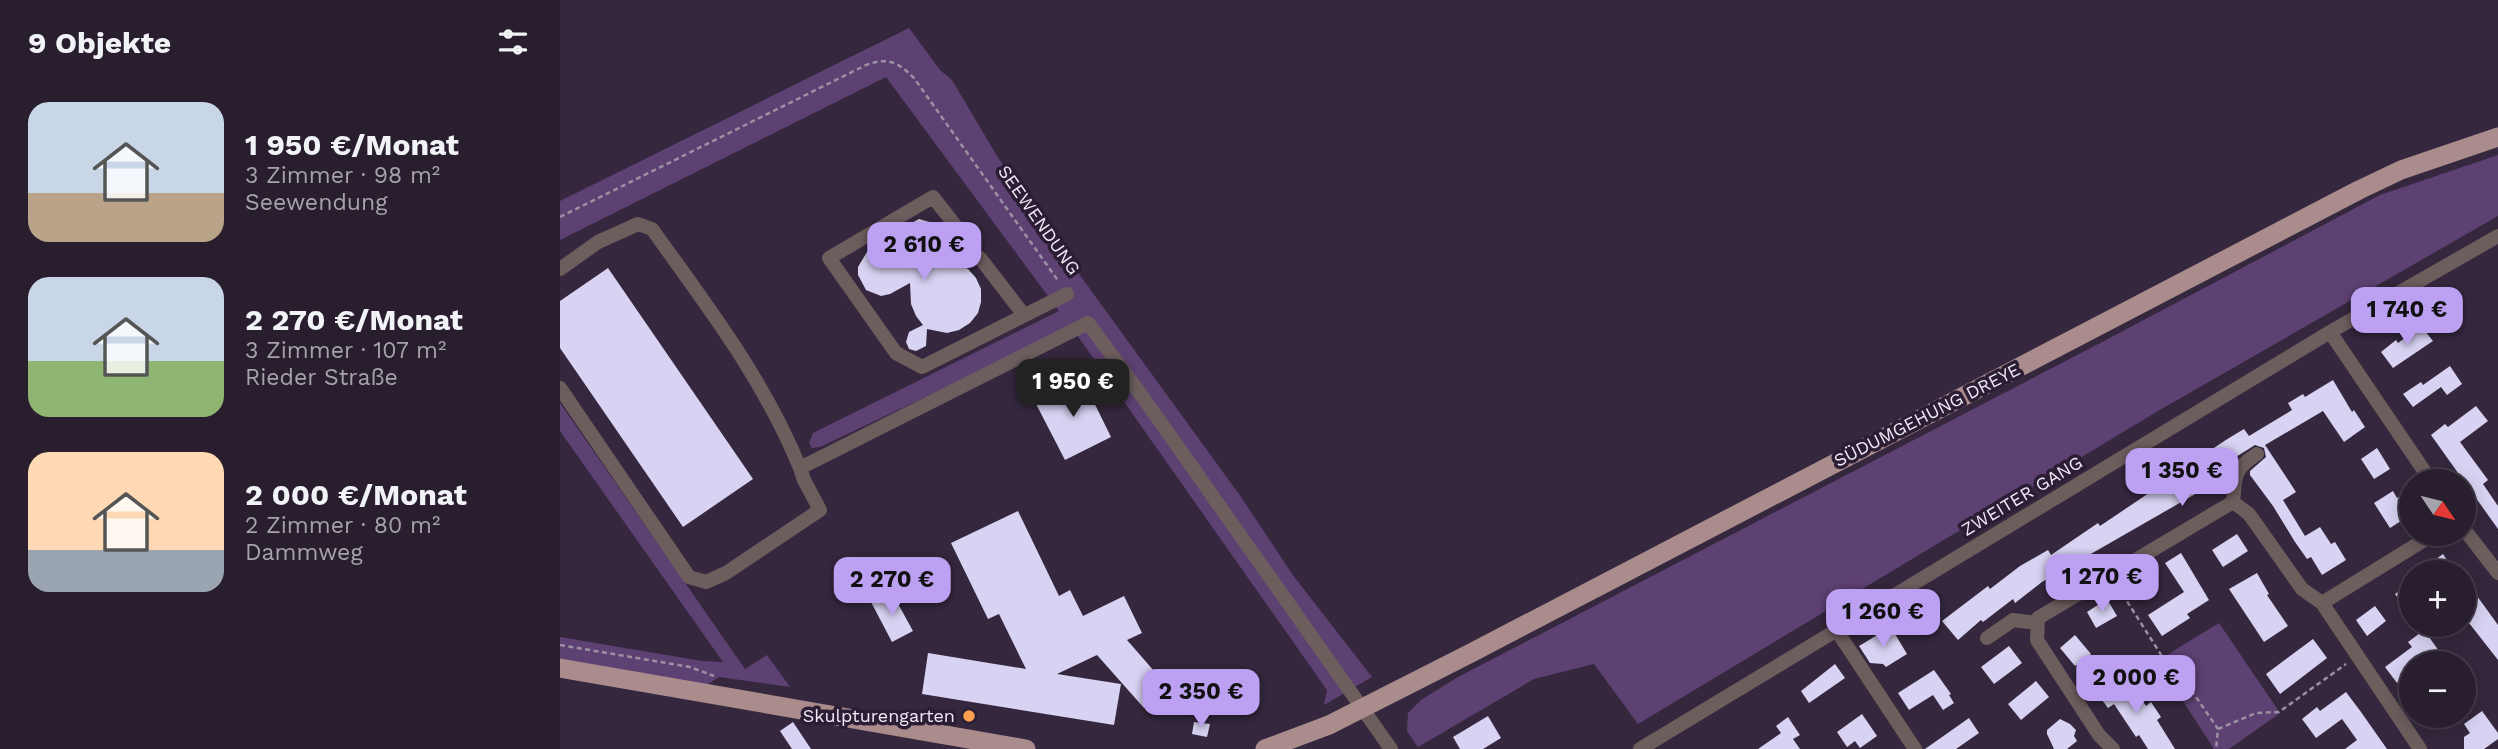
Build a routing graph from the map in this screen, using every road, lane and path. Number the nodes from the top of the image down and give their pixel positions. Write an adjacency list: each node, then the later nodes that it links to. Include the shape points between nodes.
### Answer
1 (2498, 137): 27 (main road, SÜDUMGEHUNG DREYE, via 2401,170 2348,196)
2 (560, 217): 7 (path, SEEWENDUNG, via 866,65 892,61 914,78)
3 (955, 225): 8 (street, via 933,197 828,258 896,353 922,368)
4 (2498, 236): 9 (street, ZWEITER GANG)
5 (980, 258): 8 (street)
6 (560, 269): 12 (street, via 598,242 638,224 652,229 738,348 783,427)
7 (1067, 294): 8 (street)
8 (1024, 315)
9 (2330, 332): 13 (street); 21 (street, ZWEITER GANG)
10 (560, 388): 12 (street, via 689,577 706,582 726,573 820,510)
11 (2257, 454): 14 (street, via 2236,473)
12 (800, 468): 27 (street, via 1088,323)
13 (2423, 469)
14 (2233, 502): 18 (street); 19 (street, via 2249,514 2302,589)
15 (2476, 545): 17 (street)
16 (2415, 546): 19 (street)
17 (2498, 573)
18 (2111, 575): 20 (street, via 2038,618); 28 (path, via 2165,661 2178,671)
19 (2322, 603): 24 (street)
20 (2037, 623): 22 (street, via 2013,620); 34 (street, via 2036,640)
21 (1837, 631): 32 (street, ZWEITER GANG); 33 (street)
22 (1987, 638)
23 (560, 645): 26 (path, via 690,667)
24 (2357, 656): 28 (path, via 2279,712 2256,713); 36 (street)
25 (560, 668): 29 (main road)
26 (716, 678)
27 (1363, 708): 30 (main road, SÜDUMGEHUNG DREYE); 31 (street)
28 (2217, 729): 35 (path)
29 (1026, 749)
30 (1265, 749)
31 (1391, 749)
32 (1640, 749)
33 (1915, 749)
34 (2113, 749)
35 (2216, 749)
36 (2420, 749)

